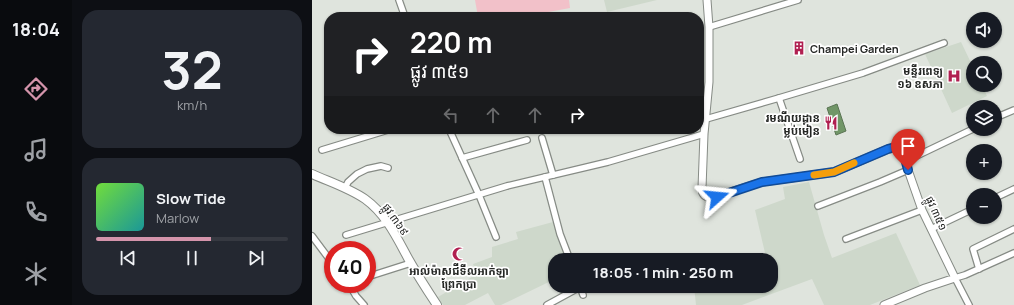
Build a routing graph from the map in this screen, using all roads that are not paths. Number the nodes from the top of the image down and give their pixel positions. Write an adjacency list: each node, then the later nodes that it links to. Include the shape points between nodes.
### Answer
1 (400, 0): 4 (street)
2 (707, 0): 5 (street)
3 (798, 0): 5 (street)
4 (404, 12)
5 (709, 27): 10 (street)
6 (944, 43): 7 (street, via 863,73)
7 (779, 98): 10 (street); 19 (street)
8 (1014, 110): 9 (street)
9 (1002, 115)
10 (706, 119): 14 (street)
11 (966, 132): 20 (street)
12 (375, 134): 17 (street)
13 (451, 134): 18 (street)
14 (704, 134): 20 (street, via 702,190 705,196 711,198 762,182 834,172 888,149 898,148); 24 (street, via 608,162)
15 (542, 138): 24 (street)
16 (527, 140): 18 (street)
17 (322, 150)
18 (462, 158): 28 (street)
19 (800, 159)
20 (906, 161): 22 (street, ផ្លូវ ៣៥១)
21 (388, 168): 26 (street, via 381,166 367,169 357,174)
22 (908, 170): 30 (street); 31 (street, ផ្លូវ ៣៥១)
23 (312, 174): 26 (main road, ផ្លូវ ៣៦៩)
24 (552, 175): 25 (street)
25 (545, 177): 28 (street); 41 (street)
26 (345, 188): 33 (main road, ផ្លូវ ៣៦៩, via 370,203)
27 (1014, 189): 29 (street)
28 (479, 195): 33 (street); 38 (street)
29 (1002, 195)
30 (818, 206)
31 (922, 210): 34 (street, ផ្លូវ ៣៥១); 39 (street)
32 (966, 212): 34 (street)
33 (388, 222): 36 (street); 43 (main road, ផ្លូវ ៣៦៩)
34 (931, 229): 46 (street, ផ្លូវ ៣៥១)
35 (1014, 229): 44 (street, via 973,249)
36 (346, 235)
37 (312, 236): 40 (street)
38 (496, 237)
39 (846, 239)
40 (324, 252)
41 (567, 253)
42 (1014, 253): 44 (street)
43 (410, 263): 45 (street); 50 (main road, ផ្លូវ ៣៦៩)
44 (979, 268): 46 (street)
45 (376, 274)
46 (955, 278): 52 (street); 53 (street)
47 (354, 293): 49 (street)
48 (568, 293): 51 (street)
49 (364, 305)
50 (436, 305)
51 (547, 305)
52 (884, 305)
53 (969, 305)

